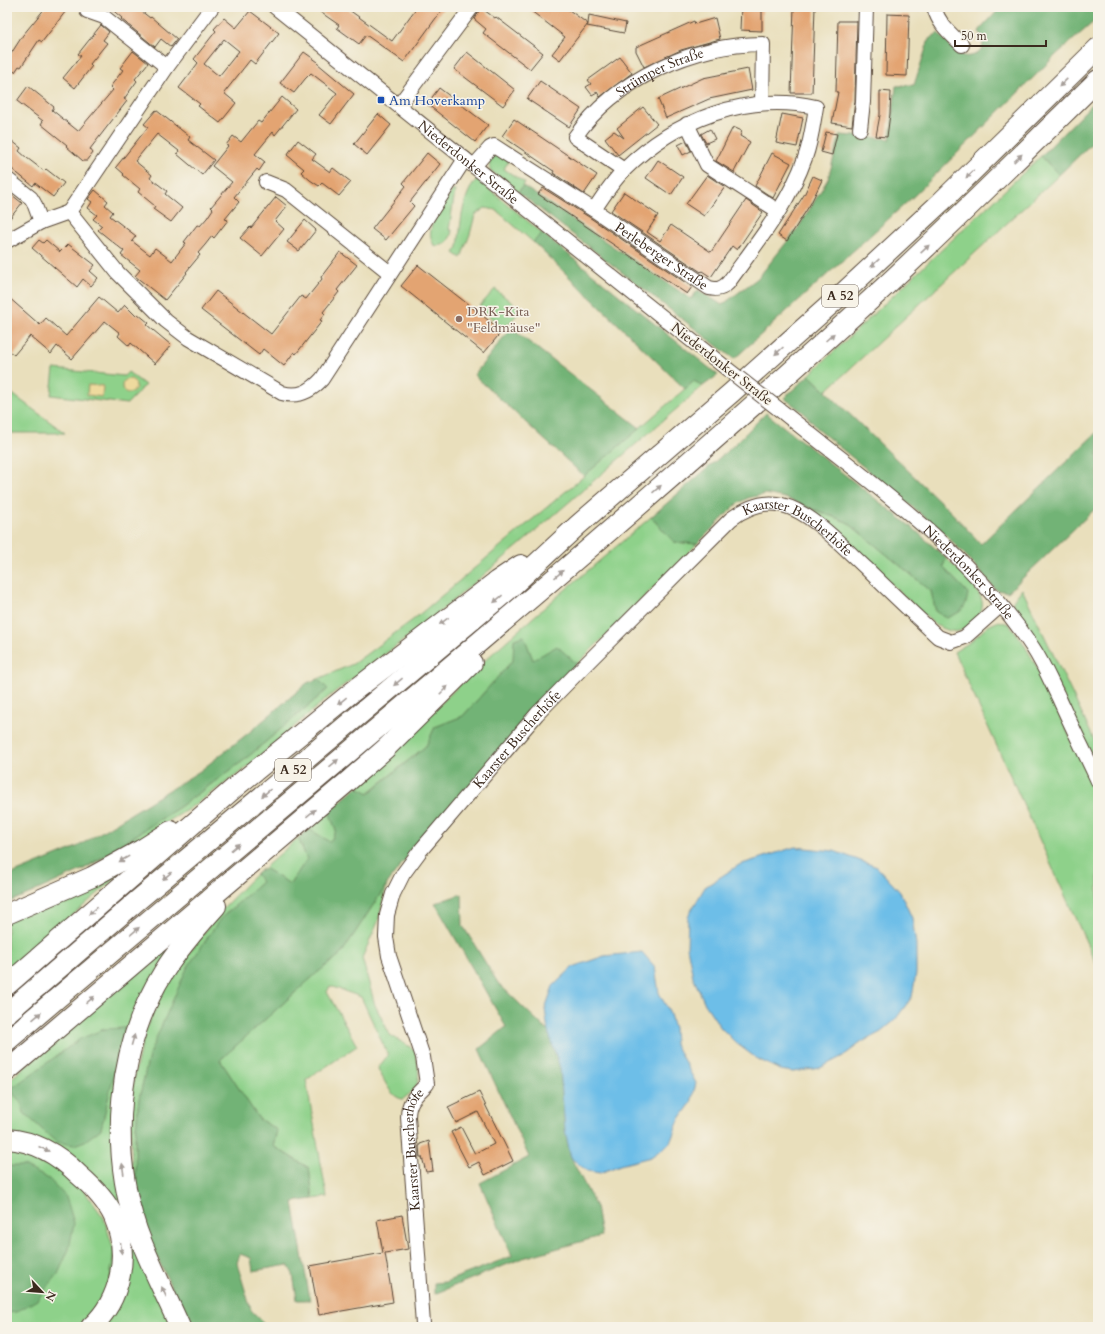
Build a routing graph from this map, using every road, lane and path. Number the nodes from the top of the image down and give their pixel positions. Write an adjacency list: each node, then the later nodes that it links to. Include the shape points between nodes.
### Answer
1 (212, 7): 10 (street)
2 (275, 7): 13 (street, Niederdonker Straße)
3 (472, 7): 13 (street)
4 (866, 7): 15 (street)
5 (929, 7): 6 (street)
6 (934, 7): 8 (street, via 942,26)
7 (87, 11): 10 (street, via 104,16)
8 (962, 44)
9 (1098, 48): 26 (highway, A 52, one-way to 26, via 941,202 847,289)
10 (167, 67): 22 (street)
11 (1098, 80): 27 (highway, A 52, one-way to 11, via 748,410 858,311)
12 (762, 103): 14 (street, via 713,114); 17 (street, Strümper Straße, via 763,44 712,49 664,66 613,97 596,111 575,137); 21 (street, Perleberger Straße, via 797,103 816,107 811,139 804,159 796,180)
13 (399, 105): 16 (street, Niederdonker Straße)
14 (687, 124): 17 (street, via 652,145); 21 (street, via 707,165)
15 (860, 129)
16 (470, 163): 20 (street, Perleberger Straße, via 494,146); 25 (street); 28 (street, Niederdonker Straße, bridge, via 920,522 963,562)
17 (624, 170): 20 (street)
18 (7, 179): 23 (street, via 31,198)
19 (266, 182): 25 (street, via 286,190)
20 (594, 210): 21 (street, Perleberger Straße, via 709,288 716,290 728,283)
21 (778, 211)
22 (69, 212): 23 (street); 25 (street, via 121,276 175,329 275,390 288,395 303,394 322,379)
23 (41, 222): 24 (street)
24 (7, 241)
25 (390, 274)
26 (578, 525): 30 (highway, one-way to 30, via 484,591 351,693); 34 (highway, A 52, one-way to 34, via 508,590)
27 (529, 599): 31 (highway, one-way to 27, via 385,749 471,664); 35 (highway, A 52, one-way to 27)
28 (1001, 605): 29 (street, Niederdonker Straße, via 1025,636 1043,666); 38 (street, Kaarster Buscherhöfe, via 965,637 951,642 938,637 828,532 801,513 782,505 761,504 744,510 731,519 537,714 420,851 403,874 393,894 387,915 386,937 389,956 423,1057 427,1084 414,1097 408,1109)
29 (1098, 781)
30 (239, 784): 32 (highway, one-way to 32, via 141,850 92,877); 33 (highway, one-way to 33)
31 (270, 847): 36 (highway, one-way to 31); 40 (highway, one-way to 31, via 148,1258 128,1198 122,1164 121,1128 129,1056 138,1026 163,973 200,924)
32 (7, 914)
33 (7, 986)
34 (7, 1013)
35 (7, 1041)
36 (7, 1071)
37 (7, 1139): 39 (highway, one-way to 39, via 51,1152 69,1165 105,1202 114,1217 122,1248 120,1274 108,1307)
38 (423, 1324)
39 (92, 1327)
40 (180, 1327)

